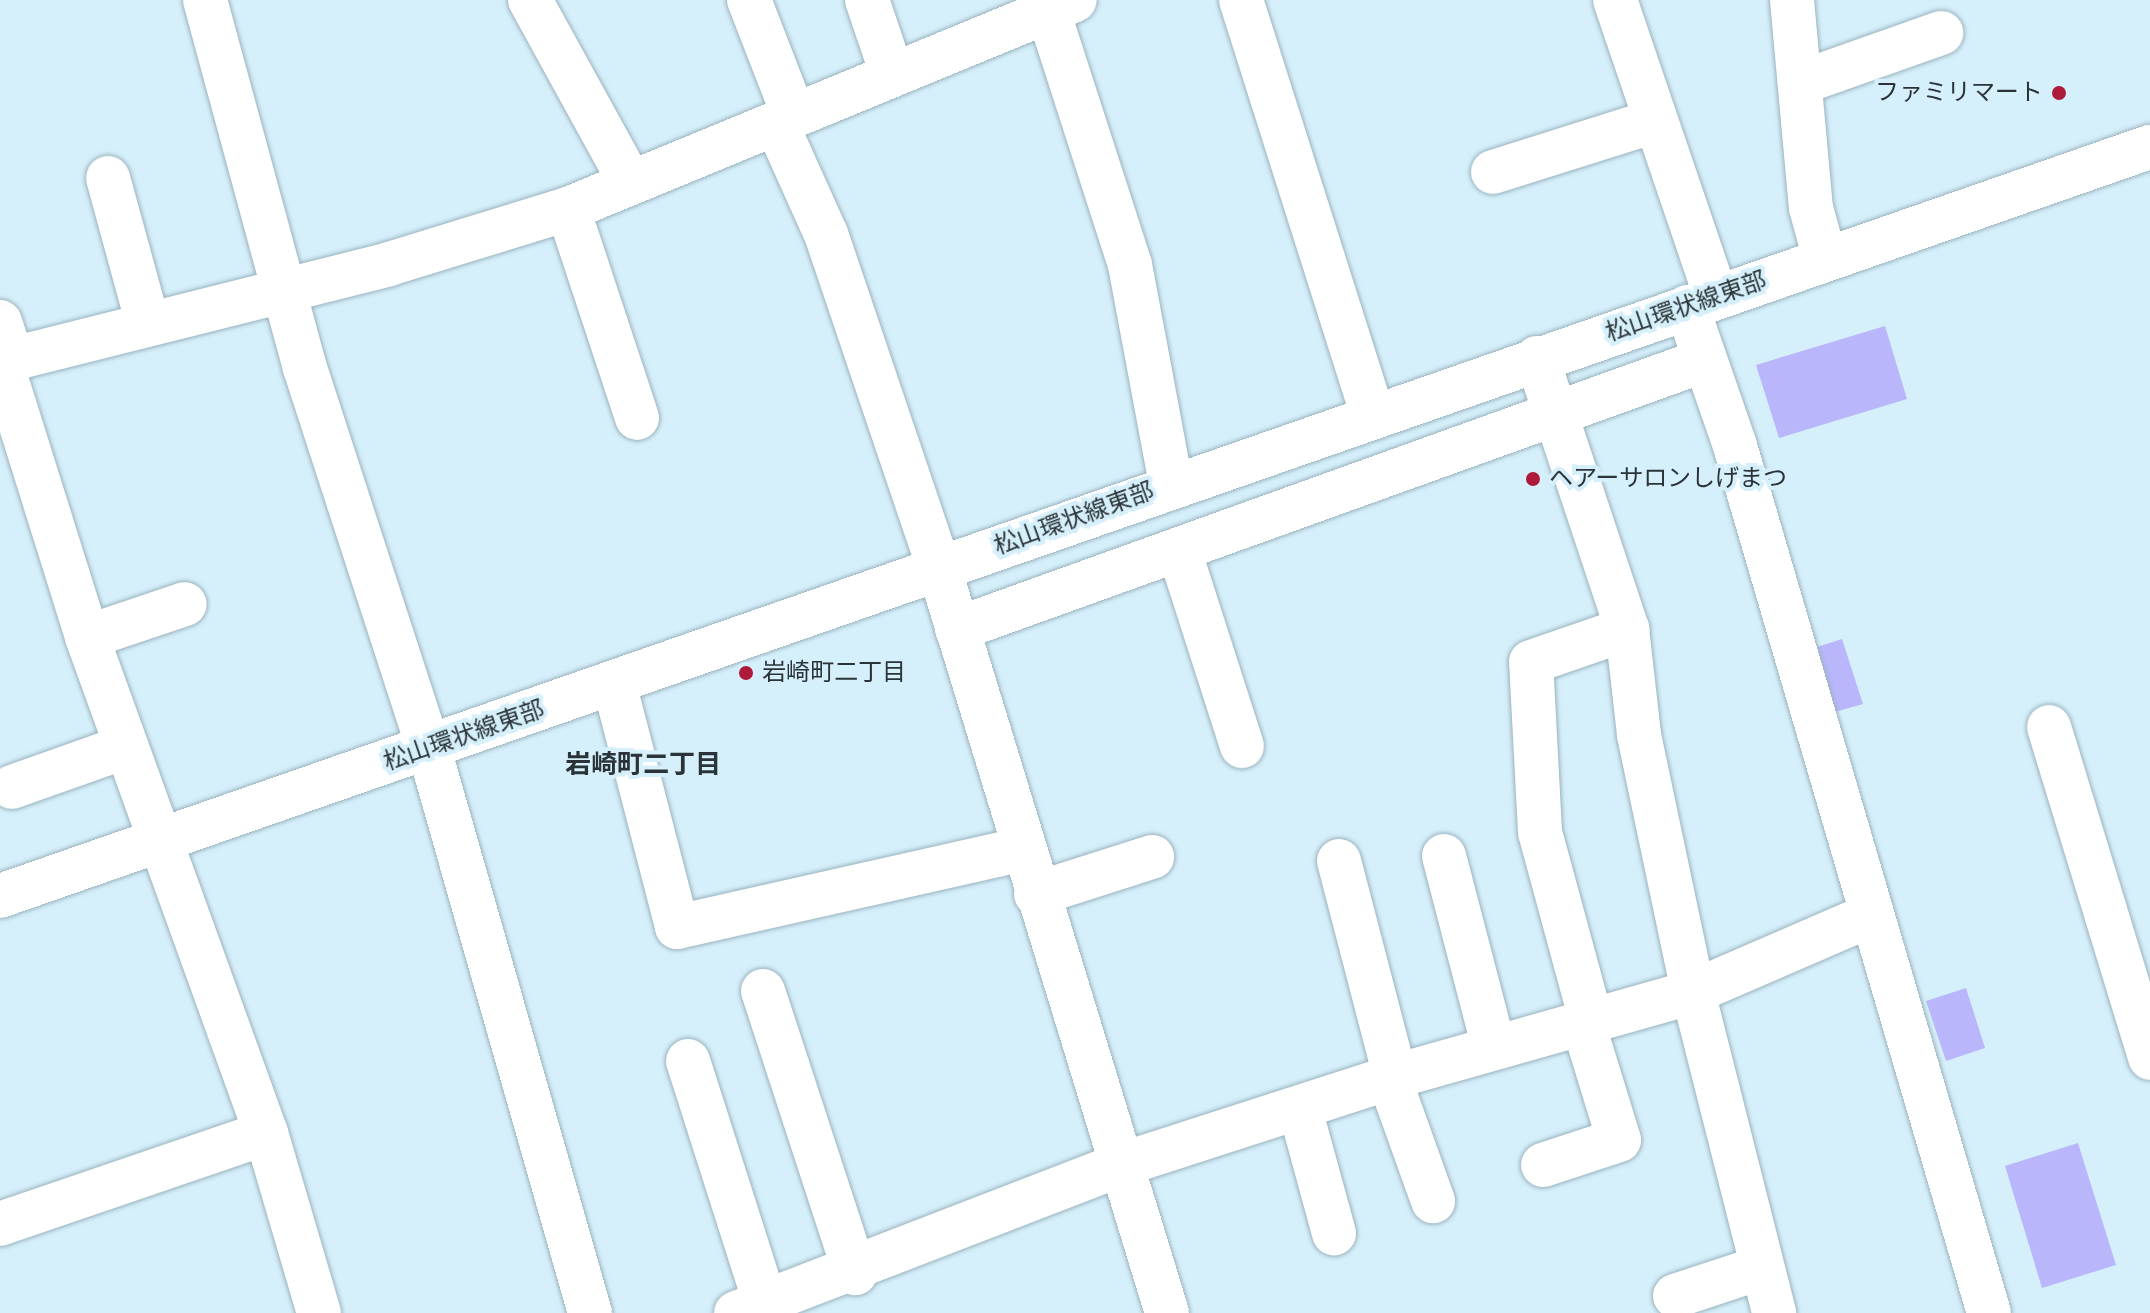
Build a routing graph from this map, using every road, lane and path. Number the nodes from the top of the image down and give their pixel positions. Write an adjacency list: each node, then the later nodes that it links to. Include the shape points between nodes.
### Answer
1 (205, 0): 20 (street)
2 (530, 0): 17 (street)
3 (749, 0): 12 (street)
4 (867, 0): 10 (street)
5 (1241, 0): 28 (street)
6 (1615, 0): 13 (street)
7 (1792, 0): 11 (street)
8 (1062, 6): 10 (street); 29 (street, via 1130,265)
9 (1941, 33): 11 (street)
10 (892, 74): 12 (street)
11 (1800, 83): 19 (street, via 1811,208)
12 (785, 120): 17 (street); 31 (street)
13 (1655, 121): 15 (street); 21 (street)
14 (2150, 147): 19 (street, 松山環状線東部)
15 (1493, 172)
16 (108, 178): 22 (street)
17 (629, 180): 18 (street)
18 (568, 209): 20 (street); 26 (street)
19 (1825, 259): 21 (street, 松山環状線東部)
20 (287, 288): 22 (street); 40 (street, via 305,368)
21 (1702, 302): 24 (street, 松山環状線東部); 25 (street)
22 (148, 324): 23 (street)
23 (3, 351): 35 (street)
24 (1537, 358): 27 (street); 28 (street, 松山環状線東部)
25 (1705, 360): 27 (street); 49 (street)
26 (640, 393)
27 (1556, 414): 30 (street); 34 (street)
28 (1373, 417): 29 (street, 松山環状線東部)
29 (1171, 484): 31 (street, 松山環状線東部)
30 (1179, 550): 33 (street); 38 (street)
31 (939, 568): 33 (street); 36 (street, 松山環状線東部)
32 (185, 604): 35 (street)
33 (957, 629): 43 (street)
34 (1627, 629): 51 (street, via 1639,735); 52 (street, via 1531,662 1540,832)
35 (87, 637): 39 (street)
36 (614, 683): 40 (street, 松山環状線東部); 43 (street, via 677,927)
37 (2049, 727): 54 (street)
38 (1242, 746)
39 (125, 747): 41 (street); 42 (street)
40 (429, 749): 42 (street, 松山環状線東部); 69 (street)
41 (12, 787)
42 (162, 841): 48 (street, 松山環状線東部); 58 (street)
43 (1022, 849): 47 (street)
44 (1444, 856): 53 (street)
45 (1152, 857): 47 (street)
46 (1339, 861): 56 (street)
47 (1036, 894): 60 (street)
48 (0, 896)
49 (1869, 916): 51 (street); 72 (street)
50 (763, 991): 65 (street)
51 (1693, 992): 52 (street); 64 (street)
52 (1587, 1022): 53 (street); 59 (street, via 1619,1140)
53 (1494, 1048): 56 (street)
54 (2150, 1058)
55 (688, 1061): 67 (street)
56 (1392, 1077): 57 (street); 61 (street)
57 (1300, 1109): 60 (street); 63 (street)
58 (266, 1133): 62 (street); 68 (street)
59 (1543, 1165)
60 (1117, 1166): 65 (street); 70 (street)
61 (1433, 1201)
62 (0, 1224)
63 (1334, 1233)
64 (1760, 1268): 66 (street); 71 (street)
65 (855, 1273): 67 (street)
66 (1675, 1296)
67 (754, 1310)
68 (319, 1313)
69 (590, 1313)
70 (1167, 1313)
71 (1774, 1313)
72 (1989, 1313)

